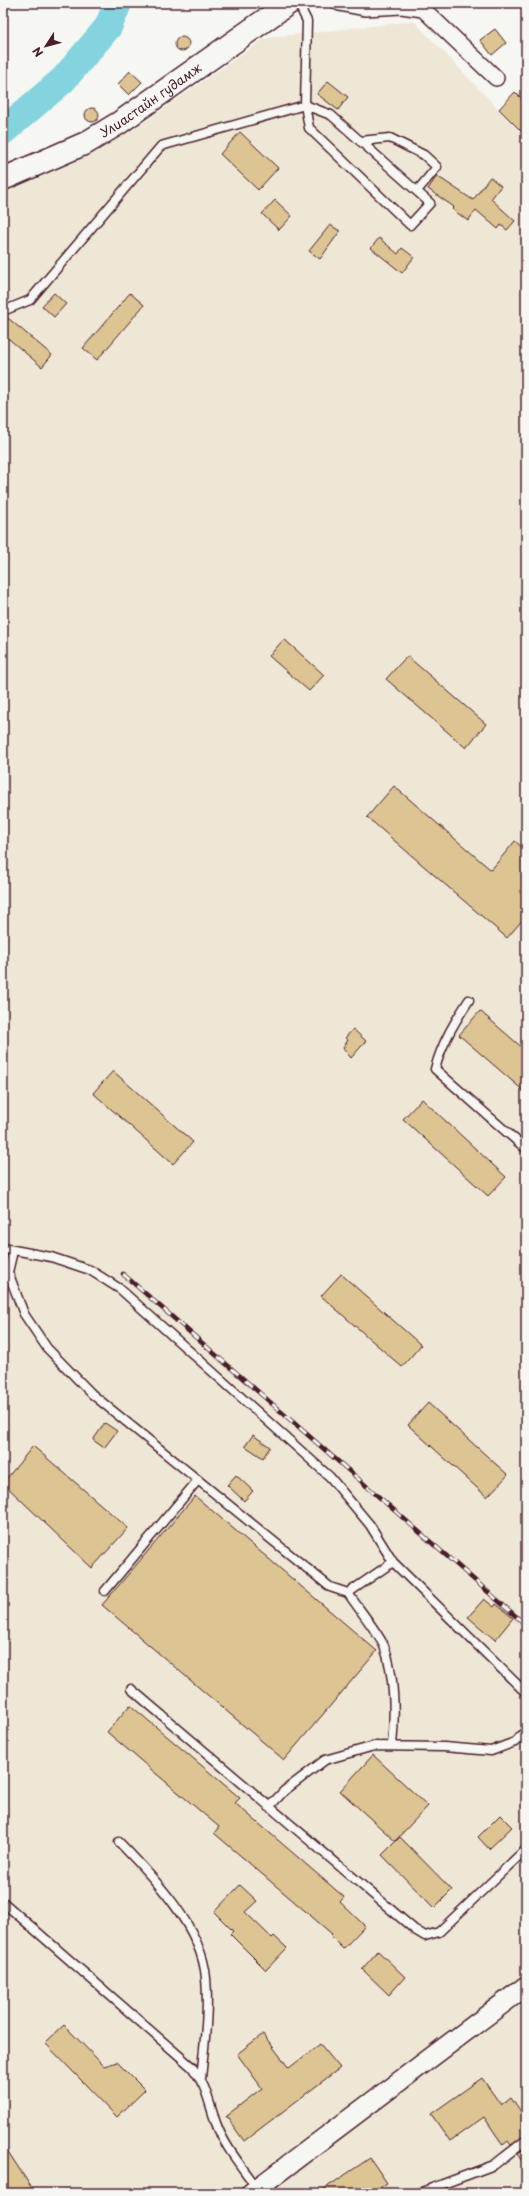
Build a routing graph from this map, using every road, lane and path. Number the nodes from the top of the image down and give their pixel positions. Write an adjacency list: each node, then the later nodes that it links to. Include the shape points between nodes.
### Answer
1 (289, 3): 7 (main road, Улиастайн гудамж, via 119,123 86,142)
2 (298, 3): 5 (lane, via 307,21)
3 (339, 3): 4 (street, via 365,8 401,6 423,9)
4 (496, 78)
5 (305, 105): 6 (lane, via 331,115); 8 (lane, via 309,128 410,225 430,203); 9 (lane, via 162,146 30,300)
6 (360, 141): 8 (lane); 8 (lane, via 390,138 424,155 437,168)
7 (3, 179)
8 (417, 191)
9 (3, 311)
10 (469, 1000): 11 (lane, via 448,1033 435,1069)
11 (526, 1148)
12 (3, 1248): 13 (lane)
13 (13, 1251): 14 (lane, via 8,1272 24,1314 47,1348 92,1394); 15 (lane, via 51,1257 90,1270 120,1289 330,1478 370,1525)
14 (198, 1480): 16 (lane); 17 (lane, via 330,1587)
15 (393, 1562): 17 (lane); 19 (lane)
16 (105, 1591)
17 (348, 1593): 21 (lane, via 384,1646 392,1684)
18 (131, 1689): 22 (lane)
19 (526, 1693)
20 (526, 1731): 21 (lane, via 515,1742 492,1751)
21 (392, 1746): 22 (lane, via 374,1746 325,1760 284,1791)
22 (269, 1807): 24 (lane, via 414,1930 425,1936 439,1932)
23 (119, 1842): 27 (lane, via 157,1883 182,1916 201,1956 206,1977 207,1999)
24 (526, 1849)
25 (3, 1902): 27 (lane, via 192,2067)
26 (526, 1986): 29 (street)
27 (201, 2079): 29 (lane, via 216,2124)
28 (526, 2140): 30 (lane, via 494,2165)
29 (254, 2191)
30 (418, 2193)

